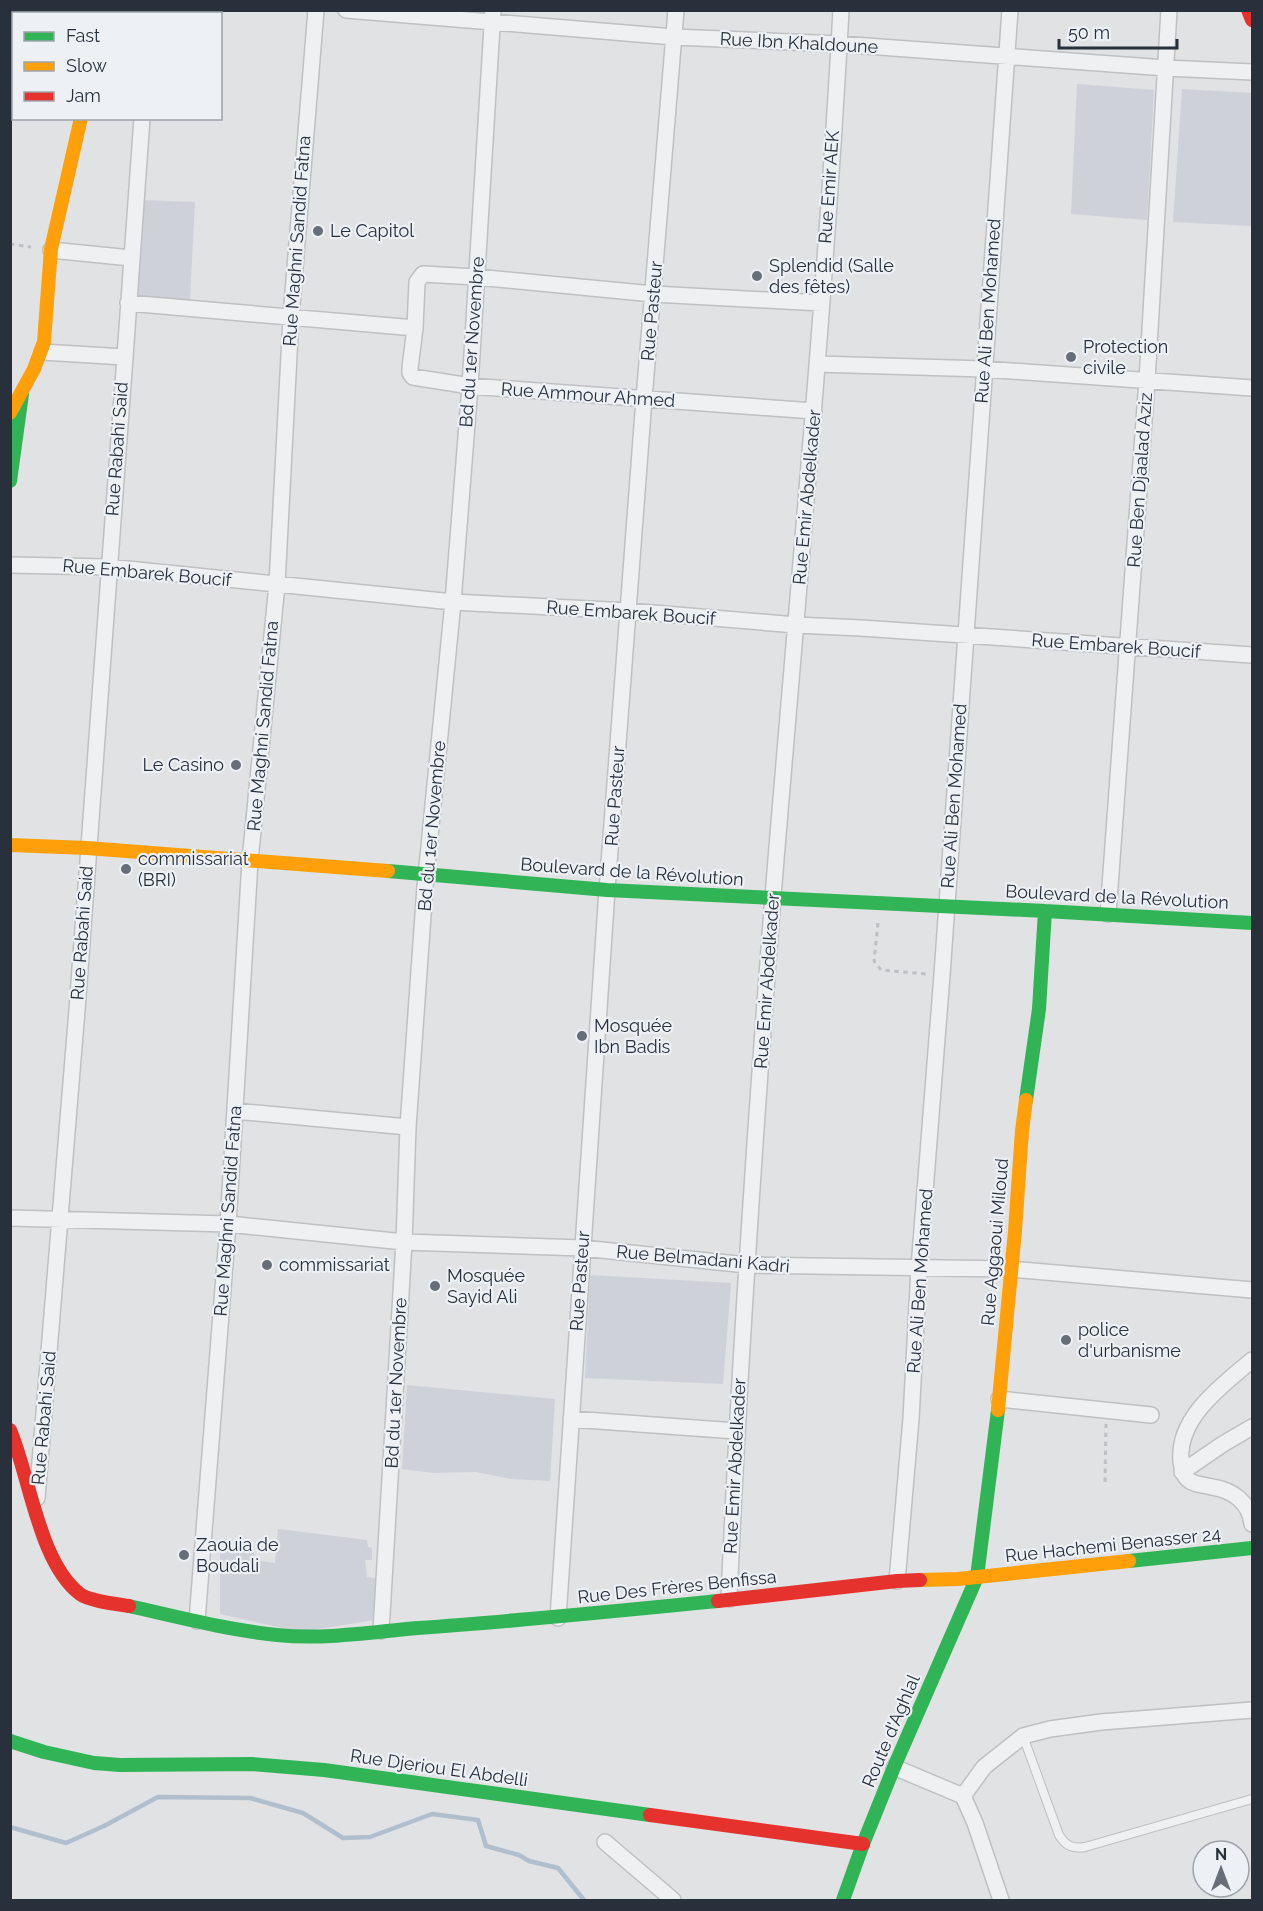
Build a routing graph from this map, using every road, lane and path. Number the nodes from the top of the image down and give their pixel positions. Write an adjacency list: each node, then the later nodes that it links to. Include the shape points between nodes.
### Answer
1 (316, 10): 23 (street, Rue Maghni Sandid Fatna)
2 (346, 10): 8 (street, Rue Ibn Khaldoune)
3 (676, 10): 10 (street, Rue Pasteur)
4 (841, 10): 11 (street, Rue Emir AEK)
5 (1010, 10): 12 (street, Rue Ali Ben Mohamed)
6 (1169, 10): 13 (street, Rue Ben Djaalad Aziz)
7 (1248, 10): 9 (main road)
8 (493, 16): 10 (street, Rue Ibn Khaldoune); 19 (street, Bd du 1er Novembre)
9 (1252, 20)
10 (674, 37): 11 (street, Rue Ibn Khaldoune); 20 (street, Rue Pasteur)
11 (839, 44): 12 (street, Rue Ibn Khaldoune); 22 (street, Rue Emir AEK)
12 (1006, 56): 13 (street, Rue Ibn Khaldoune); 28 (street, Rue Ali Ben Mohamed)
13 (1166, 68): 14 (street, Rue Ibn Khaldoune); 29 (street, Rue Ben Djaalad Aziz)
14 (1252, 72)
15 (81, 120): 17 (main road)
16 (142, 120): 18 (street)
17 (51, 250): 18 (street); 25 (main road)
18 (131, 258): 21 (street)
19 (476, 277): 20 (street, Rue Ammour Ahmed); 24 (street, Rue Ammour Ahmed, via 419,277); 30 (street, Bd du 1er Novembre)
20 (653, 294): 22 (street, Rue Ammour Ahmed); 33 (street, Rue Pasteur)
21 (128, 303): 23 (street); 26 (street, Rue Rabahi Said)
22 (821, 303): 27 (street, Rue Emir AEK)
23 (291, 317): 24 (street); 39 (street, Rue Maghni Sandid Fatna)
24 (415, 328): 30 (street, Rue Ammour Ahmed, via 411,375)
25 (42, 352): 26 (street); 32 (main road)
26 (124, 357): 38 (street, Rue Rabahi Said)
27 (817, 364): 28 (street); 34 (street, Rue Emir Abdelkader)
28 (984, 369): 29 (street); 43 (street, Rue Ali Ben Mohamed)
29 (1148, 380): 31 (street); 44 (street, Rue Ben Djaalad Aziz)
30 (470, 387): 33 (street, Rue Ammour Ahmed); 40 (street, Bd du 1er Novembre)
31 (1252, 388)
32 (22, 394): 35 (main road); 36 (main road)
33 (644, 399): 34 (street, Rue Ammour Ahmed); 41 (street, Rue Pasteur)
34 (814, 411): 42 (street, Rue Emir Abdelkader)
35 (10, 413)
36 (10, 481)
37 (10, 565): 38 (street, Rue Embarek Boucif)
38 (108, 567): 39 (street, Rue Embarek Boucif); 47 (street, Rue Rabahi Said)
39 (277, 585): 40 (street, Rue Embarek Boucif); 48 (street, Rue Maghni Sandid Fatna)
40 (453, 602): 41 (street, Rue Embarek Boucif); 49 (street, Bd du 1er Novembre)
41 (628, 611): 42 (street, Rue Embarek Boucif); 50 (street, Rue Pasteur)
42 (796, 625): 43 (street, Rue Embarek Boucif); 51 (street, Rue Emir Abdelkader)
43 (966, 636): 44 (street, Rue Embarek Boucif); 53 (street, Rue Ali Ben Mohamed)
44 (1127, 646): 45 (street, Rue Embarek Boucif); 55 (street, Rue Ben Djaalad Aziz)
45 (1252, 655)
46 (10, 845): 47 (main road, Boulevard de la Révolution)
47 (87, 848): 48 (main road, Boulevard de la Révolution); 61 (street, Rue Rabahi Said)
48 (250, 861): 49 (main road, Boulevard de la Révolution); 58 (street, Rue Maghni Sandid Fatna)
49 (426, 881): 50 (main road, Boulevard de la Révolution); 59 (street, Bd du 1er Novembre)
50 (608, 890): 51 (main road, Boulevard de la Révolution); 64 (street, Rue Pasteur)
51 (773, 899): 52 (main road, Boulevard de la Révolution); 65 (street, Rue Emir Abdelkader)
52 (880, 904): 53 (main road, Boulevard de la Révolution); 57 (path, via 874,961 881,970)
53 (946, 907): 54 (main road, Boulevard de la Révolution); 57 (street, Rue Ali Ben Mohamed)
54 (1045, 910): 55 (main road, Boulevard de la Révolution); 67 (main road, Rue Aggaoui Miloud, via 1039,1009 1022,1131)
55 (1108, 914): 56 (main road, Boulevard de la Révolution)
56 (1252, 923)
57 (942, 975): 66 (street, Rue Ali Ben Mohamed)
58 (235, 1111): 59 (street); 62 (street, Rue Maghni Sandid Fatna)
59 (408, 1127): 63 (street, Bd du 1er Novembre)
60 (10, 1218): 61 (street, Rue Belmadani Kadri)
61 (60, 1220): 62 (street, Rue Belmadani Kadri); 79 (street, Rue Rabahi Said)
62 (228, 1224): 63 (street, Rue Belmadani Kadri); 86 (street, Rue Maghni Sandid Fatna)
63 (404, 1242): 64 (street, Rue Belmadani Kadri); 87 (street, Bd du 1er Novembre)
64 (582, 1248): 65 (street, Rue Belmadani Kadri); 73 (street, Rue Pasteur)
65 (747, 1265): 66 (street, Rue Belmadani Kadri); 76 (street, Rue Emir Abdelkader)
66 (919, 1268): 67 (street, Rue Belmadani Kadri); 83 (street, Rue Ali Ben Mohamed)
67 (1011, 1269): 68 (street, Rue Belmadani Kadri); 70 (main road, Rue Aggaoui Miloud)
68 (1252, 1290)
69 (1252, 1360): 77 (street, via 1198,1409 1180,1455)
70 (999, 1399): 71 (street); 82 (main road, Rue Aggaoui Miloud)
71 (1107, 1410): 72 (street); 78 (path)
72 (1151, 1415)
73 (571, 1419): 76 (street); 85 (street, Rue Pasteur)
74 (1252, 1427): 77 (street)
75 (10, 1431): 79 (main road, Rue Des Frères Benfissa)
76 (736, 1431): 84 (street, Rue Emir Abdelkader)
77 (1182, 1472): 80 (street, via 1190,1481 1228,1492 1243,1501)
78 (1106, 1482)
79 (36, 1510): 86 (main road, Rue Des Frères Benfissa, via 51,1554 71,1587 82,1596)
80 (1252, 1516)
81 (1252, 1548): 82 (main road, Rue Hachemi Benasser 24)
82 (977, 1577): 83 (main road, Rue Des Frères Benfissa); 91 (main road, Route d'Aghlal)
83 (897, 1581): 84 (main road, Rue Des Frères Benfissa)
84 (729, 1599): 85 (main road, Rue Des Frères Benfissa)
85 (558, 1618): 87 (main road, Rue Des Frères Benfissa)
86 (196, 1621): 87 (main road, Rue Des Frères Benfissa, via 276,1635 331,1637)
87 (381, 1631)
88 (1252, 1710): 89 (street, via 1101,1722)
89 (1023, 1736): 92 (street, via 984,1767); 93 (lane, via 1059,1835 1074,1848)
90 (10, 1741): 95 (main road, Rue Djeriou El Abdelli, via 94,1764 252,1764 324,1770)
91 (894, 1767): 92 (street); 95 (main road, Route d'Aghlal)
92 (963, 1796): 98 (street)
93 (1252, 1799)
94 (605, 1842): 96 (street)
95 (863, 1844): 97 (main road, Route d'Aghlal)
96 (673, 1900)
97 (843, 1900)
98 (1001, 1900)

